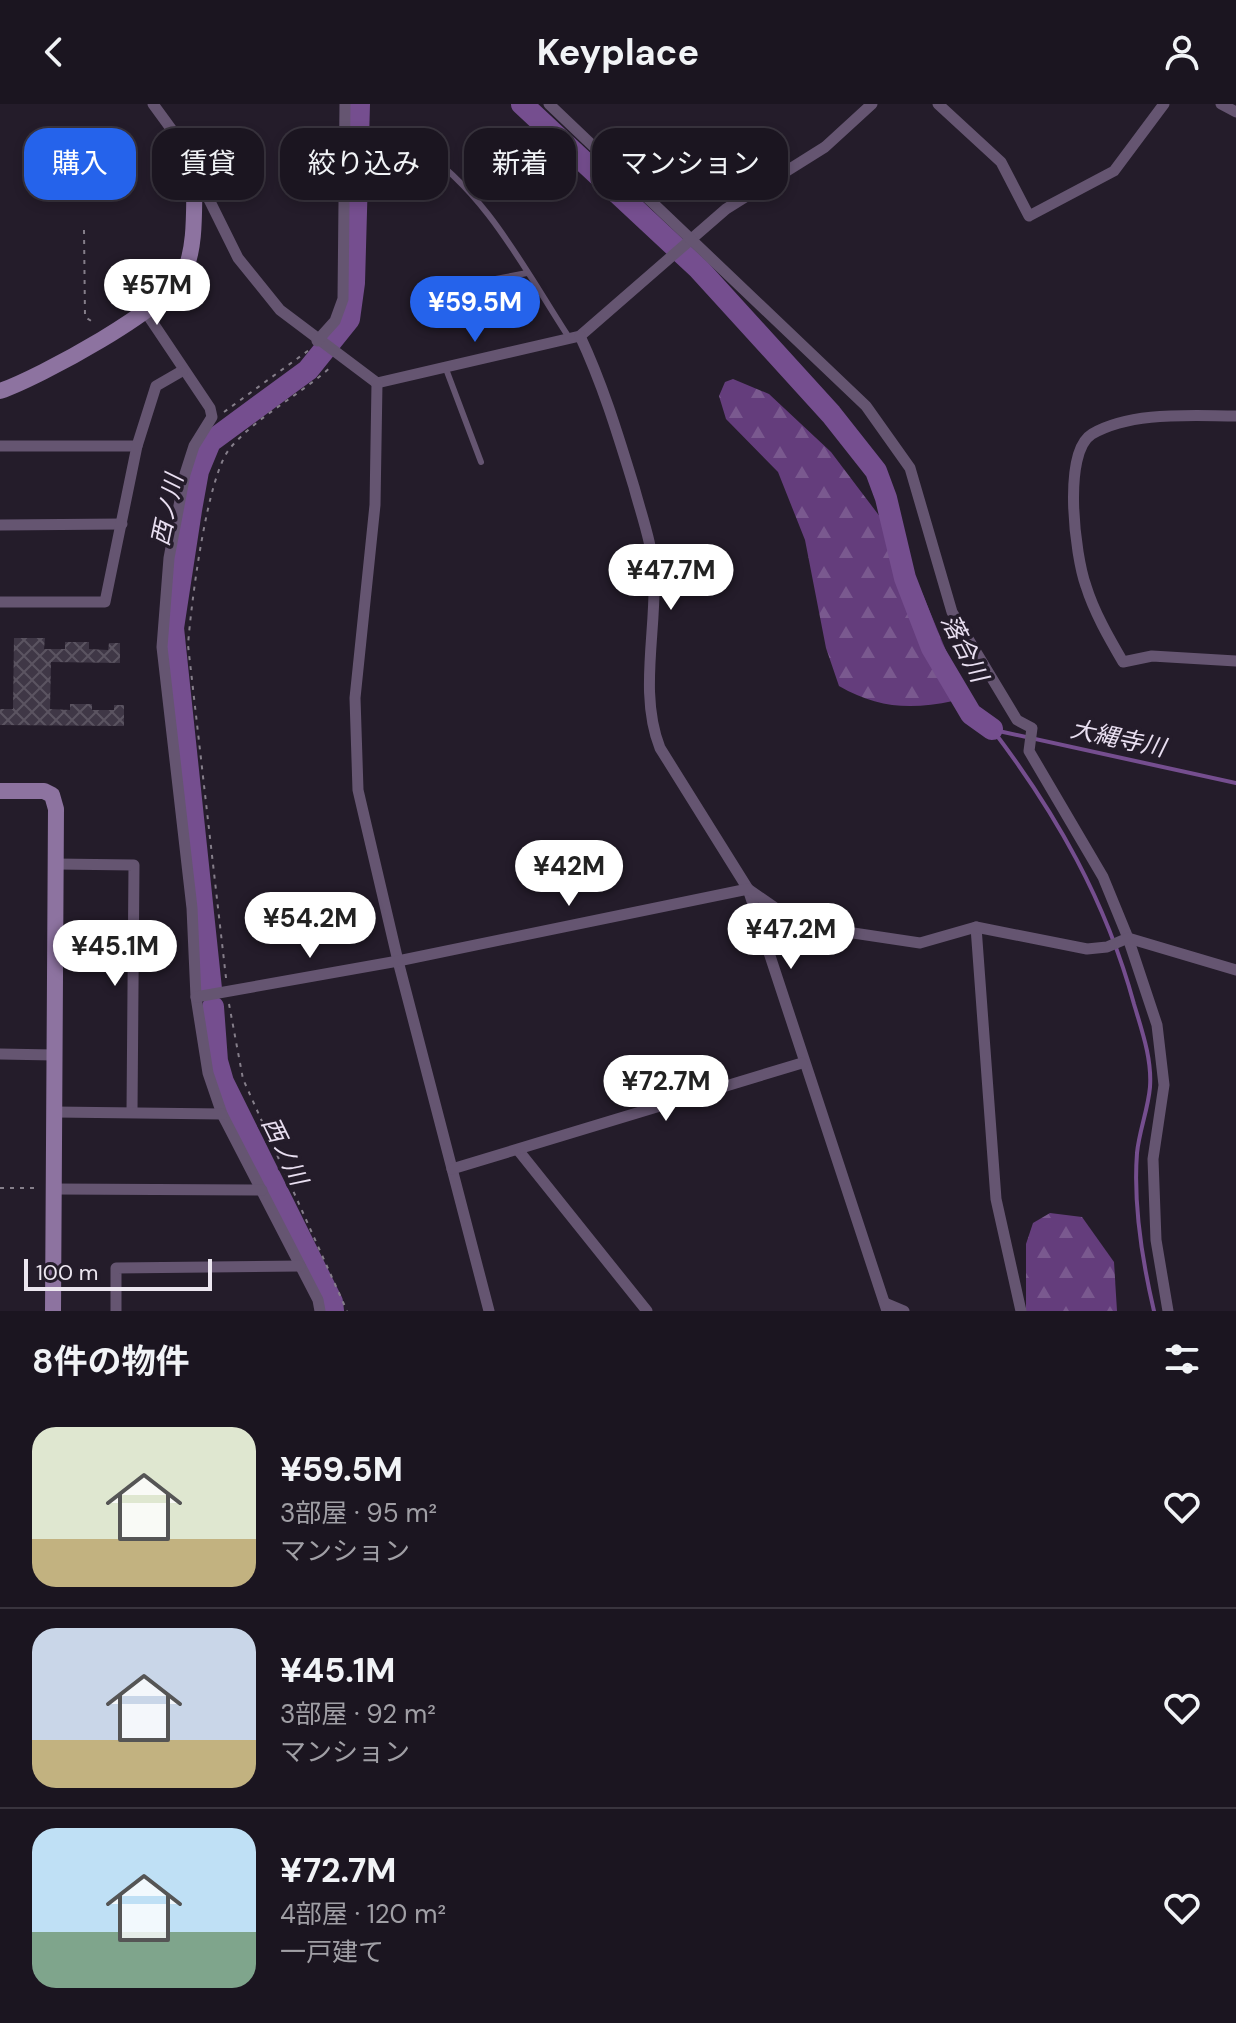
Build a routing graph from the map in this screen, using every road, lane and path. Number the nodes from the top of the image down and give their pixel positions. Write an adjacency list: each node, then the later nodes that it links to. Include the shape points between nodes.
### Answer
1 (153, 104): 9 (street)
2 (345, 104): 20 (street, via 343,299)
3 (549, 104): 14 (street)
4 (872, 104): 14 (street, via 825,147 726,209)
5 (938, 104): 6 (street, via 1001,162 1029,216 1114,171)
6 (1164, 104)
7 (1221, 104): 8 (street)
8 (1236, 112)
9 (171, 128)
10 (448, 169): 15 (lane, via 495,224)
11 (194, 200): 17 (street, via 184,274)
12 (209, 200): 20 (street, via 238,258 280,310)
13 (84, 230): 18 (path, via 85,317)
14 (692, 240): 19 (street); 38 (street, via 866,406 910,468 952,612 1017,720 1032,728 1027,747 1085,843)
15 (527, 273): 16 (lane); 19 (lane)
16 (458, 286)
17 (145, 311): 18 (street); 22 (street)
18 (110, 333): 24 (street, via 42,374)
19 (575, 338): 21 (street); 36 (street, via 604,387 650,543 653,729)
20 (328, 349): 23 (street); 26 (path, via 304,355); 41 (path, via 304,391 227,450 216,477 190,613 188,645)
21 (446, 369): 23 (street); 29 (lane)
22 (182, 371): 26 (street); 28 (street, via 156,386)
23 (377, 383): 39 (street, via 375,505 354,743 358,790)
24 (0, 391)
25 (1236, 416): 33 (street, via 1125,421 1090,435 1078,451 1075,471 1075,533 1085,585 1123,662 1152,656)
26 (212, 417): 42 (street, via 185,474 162,624 192,908)
27 (0, 446): 28 (street)
28 (137, 446): 30 (street)
29 (481, 462)
30 (122, 524): 31 (street); 32 (street, via 105,602)
31 (0, 525)
32 (0, 602)
33 (1236, 661)
34 (0, 791): 35 (street, via 52,795)
35 (56, 864): 44 (street); 47 (street, via 134,865)
36 (748, 889): 37 (street, via 800,925 920,943); 39 (street); 45 (street)
37 (976, 927): 38 (street, via 1087,949); 63 (street, via 996,1199)
38 (1128, 938): 40 (street); 64 (street, via 1161,1048 1164,1085 1153,1159 1156,1240)
39 (398, 961): 41 (street); 50 (street)
40 (1236, 970)
41 (228, 994): 42 (street); 59 (path, via 243,1079)
42 (196, 997): 48 (street, via 208,1073)
43 (0, 1054): 44 (street)
44 (54, 1055): 46 (street)
45 (802, 1063): 49 (street); 55 (street)
46 (55, 1112): 47 (street); 52 (street)
47 (132, 1112): 48 (street)
48 (222, 1114): 53 (street)
49 (518, 1150): 50 (street); 61 (street)
50 (452, 1169): 60 (street)
51 (0, 1188): 52 (path)
52 (55, 1189): 53 (street); 56 (street)
53 (262, 1190): 54 (street)
54 (300, 1266): 57 (street, via 116,1268); 58 (street)
55 (886, 1307): 62 (street)
56 (53, 1311)
57 (116, 1311)
58 (320, 1311)
59 (347, 1311)
60 (489, 1311)
61 (647, 1311)
62 (904, 1311)
63 (1021, 1311)
64 (1168, 1311)

